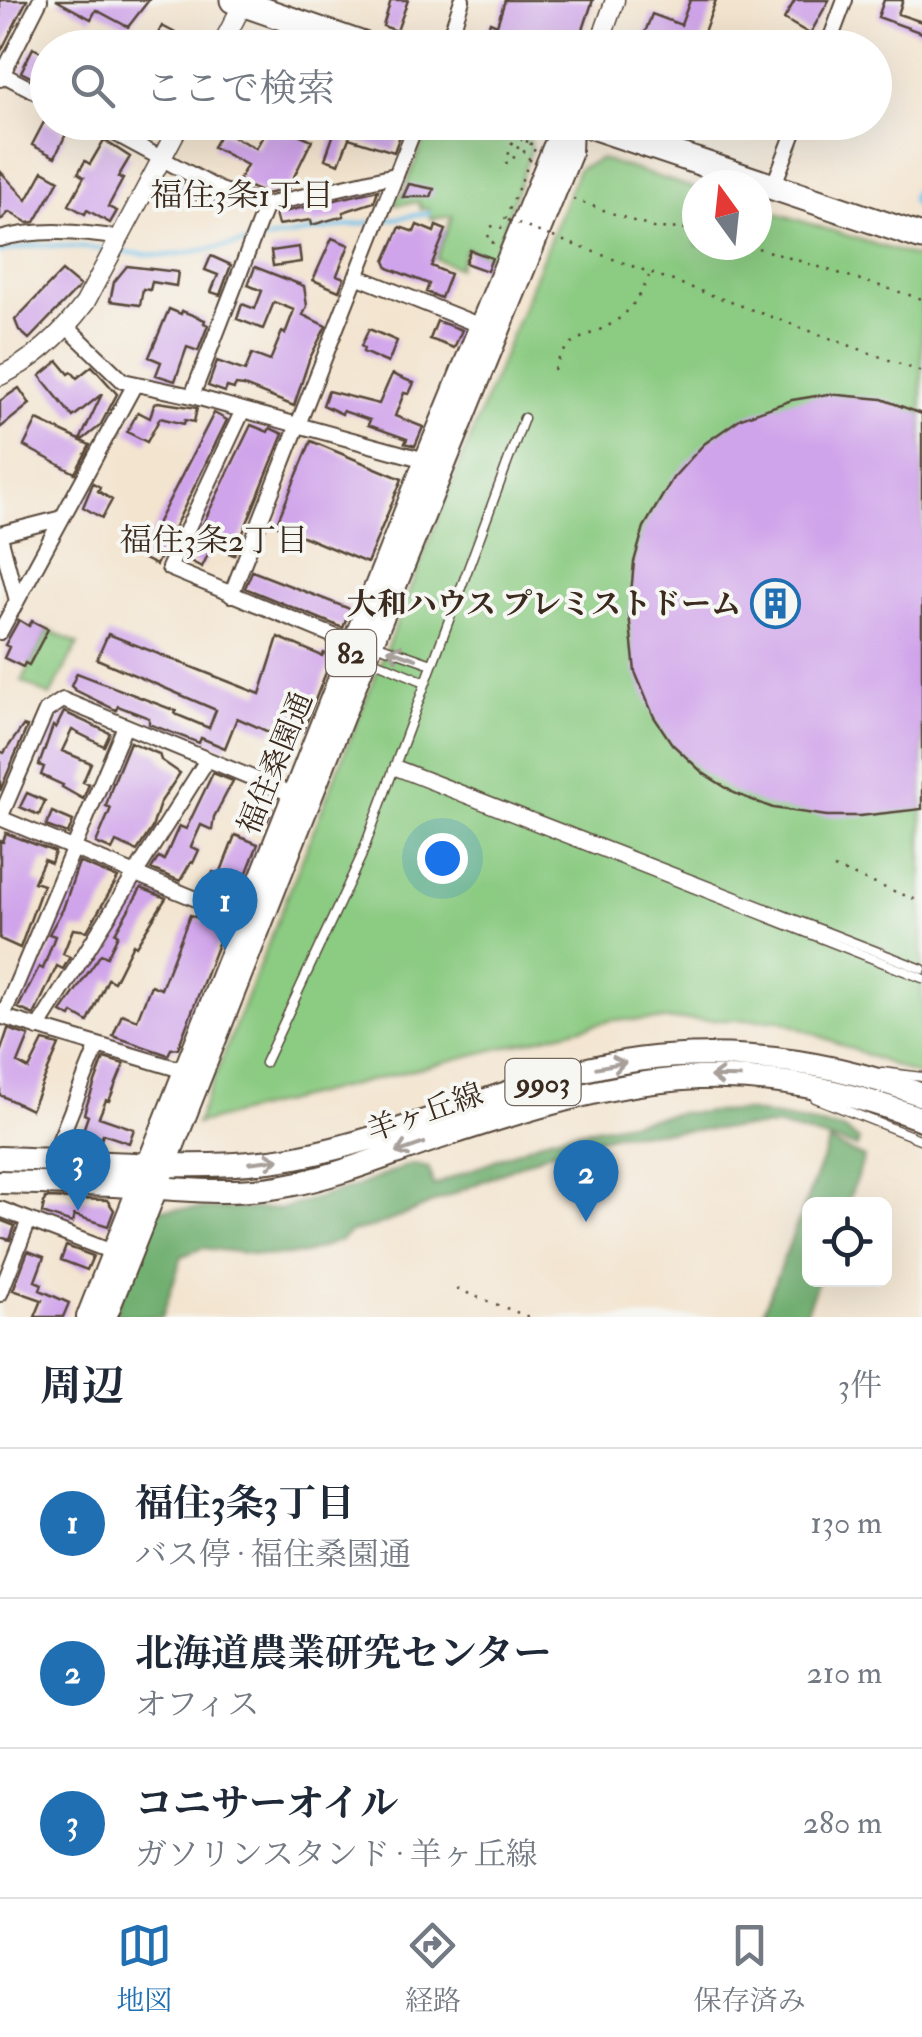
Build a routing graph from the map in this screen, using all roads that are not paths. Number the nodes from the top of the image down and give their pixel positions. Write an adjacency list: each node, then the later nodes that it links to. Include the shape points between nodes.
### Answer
1 (40, 0): 11 (street)
2 (462, 0): 8 (street)
3 (614, 0): 9 (street)
4 (845, 0): 10 (street)
5 (240, 1): 6 (street); 7 (highway)
6 (228, 30)
7 (321, 30)
8 (452, 30)
9 (604, 30)
10 (834, 30)
11 (1, 75): 12 (street)
12 (30, 89)
13 (128, 140): 20 (street)
14 (172, 140): 20 (street)
15 (410, 140): 21 (street)
16 (559, 140): 28 (main road, 福住桑園通 / 82)
17 (570, 140): 36 (main road, 福住桑園通 / 82, via 570,154)
18 (633, 140): 22 (highway)
19 (791, 140): 22 (street)
20 (162, 158): 23 (street, via 220,190); 26 (street)
21 (395, 175): 23 (street); 27 (street)
22 (773, 187): 24 (highway)
23 (266, 205): 32 (street)
24 (922, 237)
25 (0, 239): 26 (street, via 56,232)
26 (115, 248): 29 (street)
27 (356, 276): 28 (street); 35 (street)
28 (481, 326): 36 (main road, 福住桑園通 / 82)
29 (68, 327): 30 (street); 31 (street, via 123,381)
30 (0, 376)
31 (135, 384): 32 (street); 37 (street)
32 (192, 396): 33 (street)
33 (243, 410): 35 (street); 39 (street, via 169,568)
34 (524, 418): 43 (lane)
35 (297, 425): 36 (street); 39 (street)
36 (435, 463): 42 (main road, 福住桑園通 / 82)
37 (62, 518): 38 (street); 40 (street)
38 (0, 535): 40 (street)
39 (230, 595): 42 (street)
40 (17, 601): 41 (street)
41 (0, 632)
42 (366, 649): 43 (lane, one-way to 42); 44 (lane); 48 (main road, 福住桑園通 / 82); 51 (main road, 福住桑園通 / 82)
43 (432, 664): 44 (lane)
44 (425, 682): 47 (lane)
45 (125, 726): 46 (street); 49 (street); 49 (street, via 63,700 46,711 0,818)
46 (207, 760): 48 (street); 50 (street)
47 (394, 767): 52 (lane); 53 (lane); 57 (lane, via 361,857)
48 (294, 796): 51 (main road, 福住桑園通 / 82)
49 (75, 849): 50 (street); 54 (street)
50 (136, 874): 51 (street); 55 (street)
51 (253, 922): 59 (main road, 福住桑園通 / 82); 67 (main road, 福住桑園通 / 82)
52 (922, 969)
53 (922, 978)
54 (2, 1016): 55 (street)
55 (38, 1028): 56 (street)
56 (98, 1045): 59 (street); 66 (street)
57 (265, 1063)
58 (814, 1065): 60 (lane); 62 (main road, 羊ヶ丘線 / 9903); 67 (main road, 羊ヶ丘線 / 9903, one-way to 58, via 295,1157 636,1060 737,1056)
59 (185, 1071): 67 (main road, 福住桑園通 / 82)
60 (922, 1077)
61 (784, 1081): 63 (main road, 羊ヶ丘線 / 9903); 64 (lane); 69 (main road, 羊ヶ丘線 / 9903, one-way to 69, via 710,1077 622,1085 286,1186 242,1192)
62 (922, 1096)
63 (922, 1119)
64 (922, 1140)
65 (0, 1158): 66 (main road, 羊ヶ丘線 / 9903)
66 (52, 1159): 67 (main road, 羊ヶ丘線 / 9903)
67 (158, 1163): 69 (main road, 福住桑園通 / 82)
68 (0, 1182): 69 (main road, 羊ヶ丘線 / 9903)
69 (149, 1188): 72 (main road, 福住桑園通 / 82); 75 (main road, 福住桑園通 / 82)
70 (0, 1209): 71 (street)
71 (29, 1220): 72 (street); 73 (street)
72 (114, 1252): 74 (main road, 福住桑園通 / 82)
73 (0, 1294)
74 (88, 1317)
75 (105, 1317)

